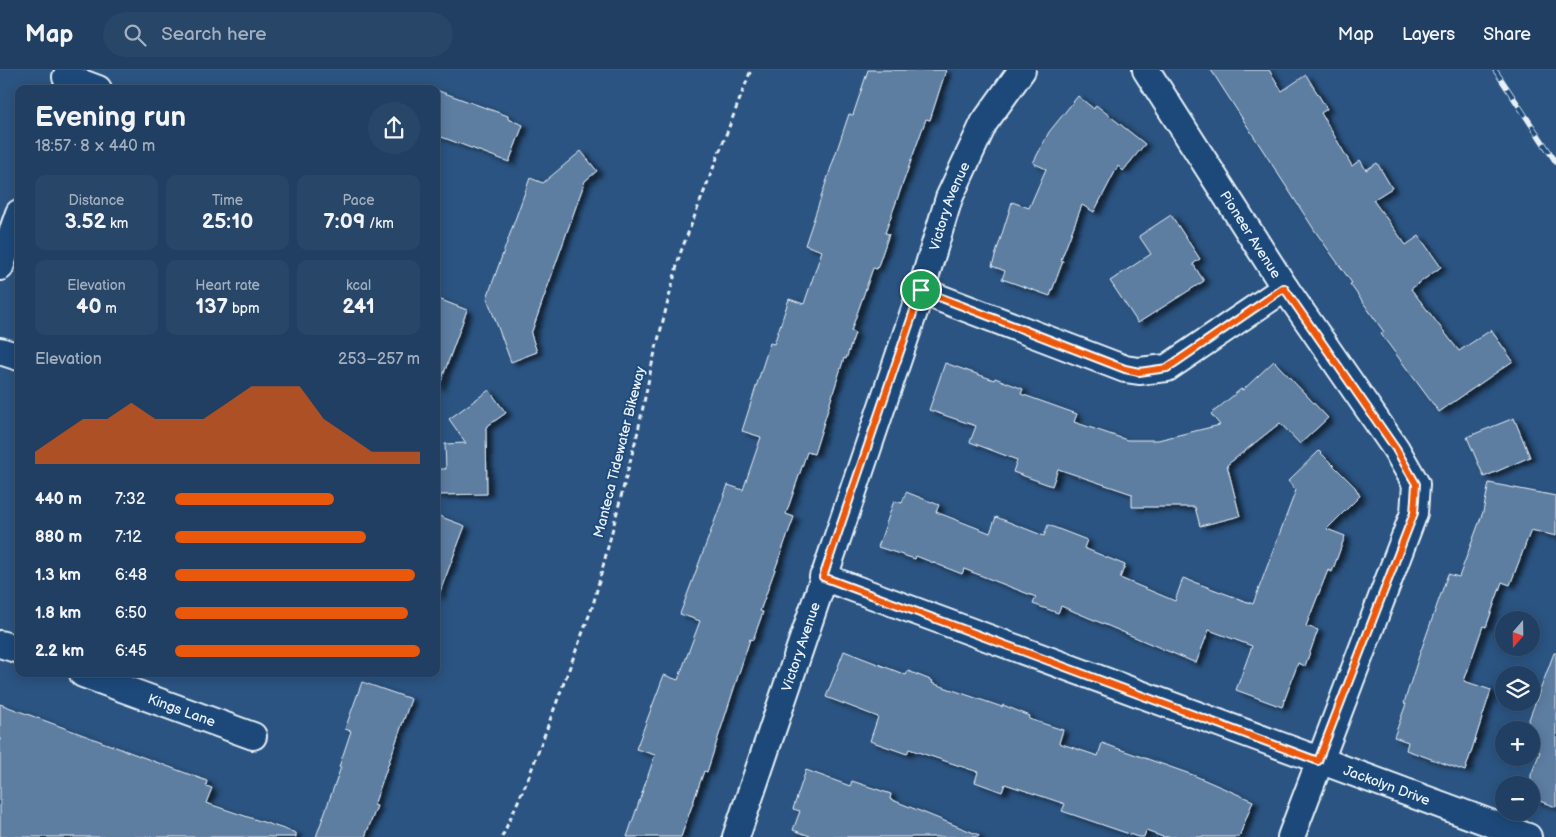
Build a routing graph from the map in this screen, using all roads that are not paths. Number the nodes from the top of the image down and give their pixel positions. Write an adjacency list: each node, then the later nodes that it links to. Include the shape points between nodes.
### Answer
1 (1022, 70): 8 (street, Victory Avenue, via 980,132 949,198)
2 (1146, 70): 7 (street, Pioneer Avenue)
3 (65, 79): 4 (street)
4 (85, 85)
5 (15, 224): 6 (street)
6 (0, 267)
7 (1284, 288): 8 (street, via 1167,368 1139,372); 16 (street, Pioneer Avenue, via 1396,449 1416,484 1414,513)
8 (921, 290): 11 (street, Victory Avenue)
9 (0, 351): 10 (street)
10 (15, 357)
11 (823, 577): 16 (street, Jackolyn Drive); 17 (street, Victory Avenue)
12 (0, 644): 13 (street)
13 (15, 649)
14 (91, 677): 15 (street, Kings Lane)
15 (253, 736)
16 (1318, 761): 18 (street, Pioneer Avenue); 19 (street, Jackolyn Drive)
17 (736, 837)
18 (1291, 837)
19 (1528, 837)

